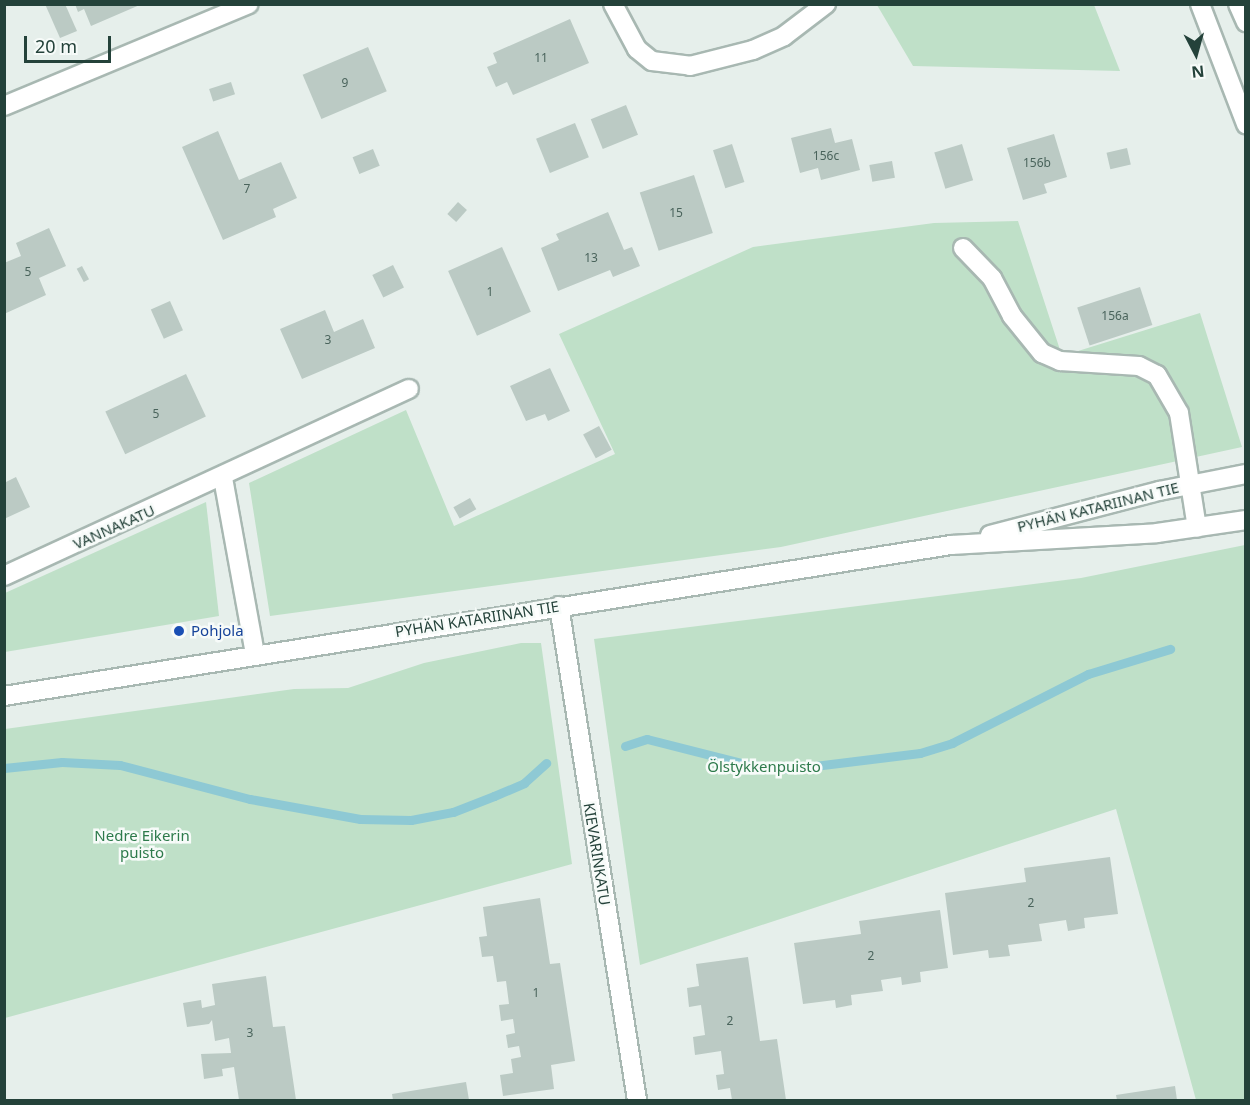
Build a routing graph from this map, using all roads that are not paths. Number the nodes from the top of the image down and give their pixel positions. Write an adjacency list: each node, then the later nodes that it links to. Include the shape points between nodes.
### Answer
1 (249, 4): 7 (street)
2 (613, 4): 3 (street, via 637,49 652,61 690,66 753,50 784,36)
3 (826, 4)
4 (1200, 4): 8 (street)
5 (1238, 4): 6 (street)
6 (1245, 22)
7 (4, 106)
8 (1245, 124)
9 (963, 248): 13 (street, via 992,278 1012,316 1042,353 1060,361 1139,366 1157,375 1179,412)
10 (409, 389): 12 (street, VANNAKATU)
11 (1245, 474): 13 (street, PYHÄN KATARIINAN TIE)
12 (223, 478): 17 (street, VANNAKATU); 19 (street)
13 (1190, 484): 15 (street); 16 (street, PYHÄN KATARIINAN TIE)
14 (1245, 520): 15 (street, PYHÄN KATARIINAN TIE)
15 (1197, 528): 16 (street, PYHÄN KATARIINAN TIE)
16 (951, 545): 18 (street, PYHÄN KATARIINAN TIE)
17 (4, 576)
18 (559, 606): 19 (street, PYHÄN KATARIINAN TIE); 21 (street, KIEVARINKATU)
19 (255, 654): 20 (street, PYHÄN KATARIINAN TIE)
20 (4, 696)
21 (637, 1101)

